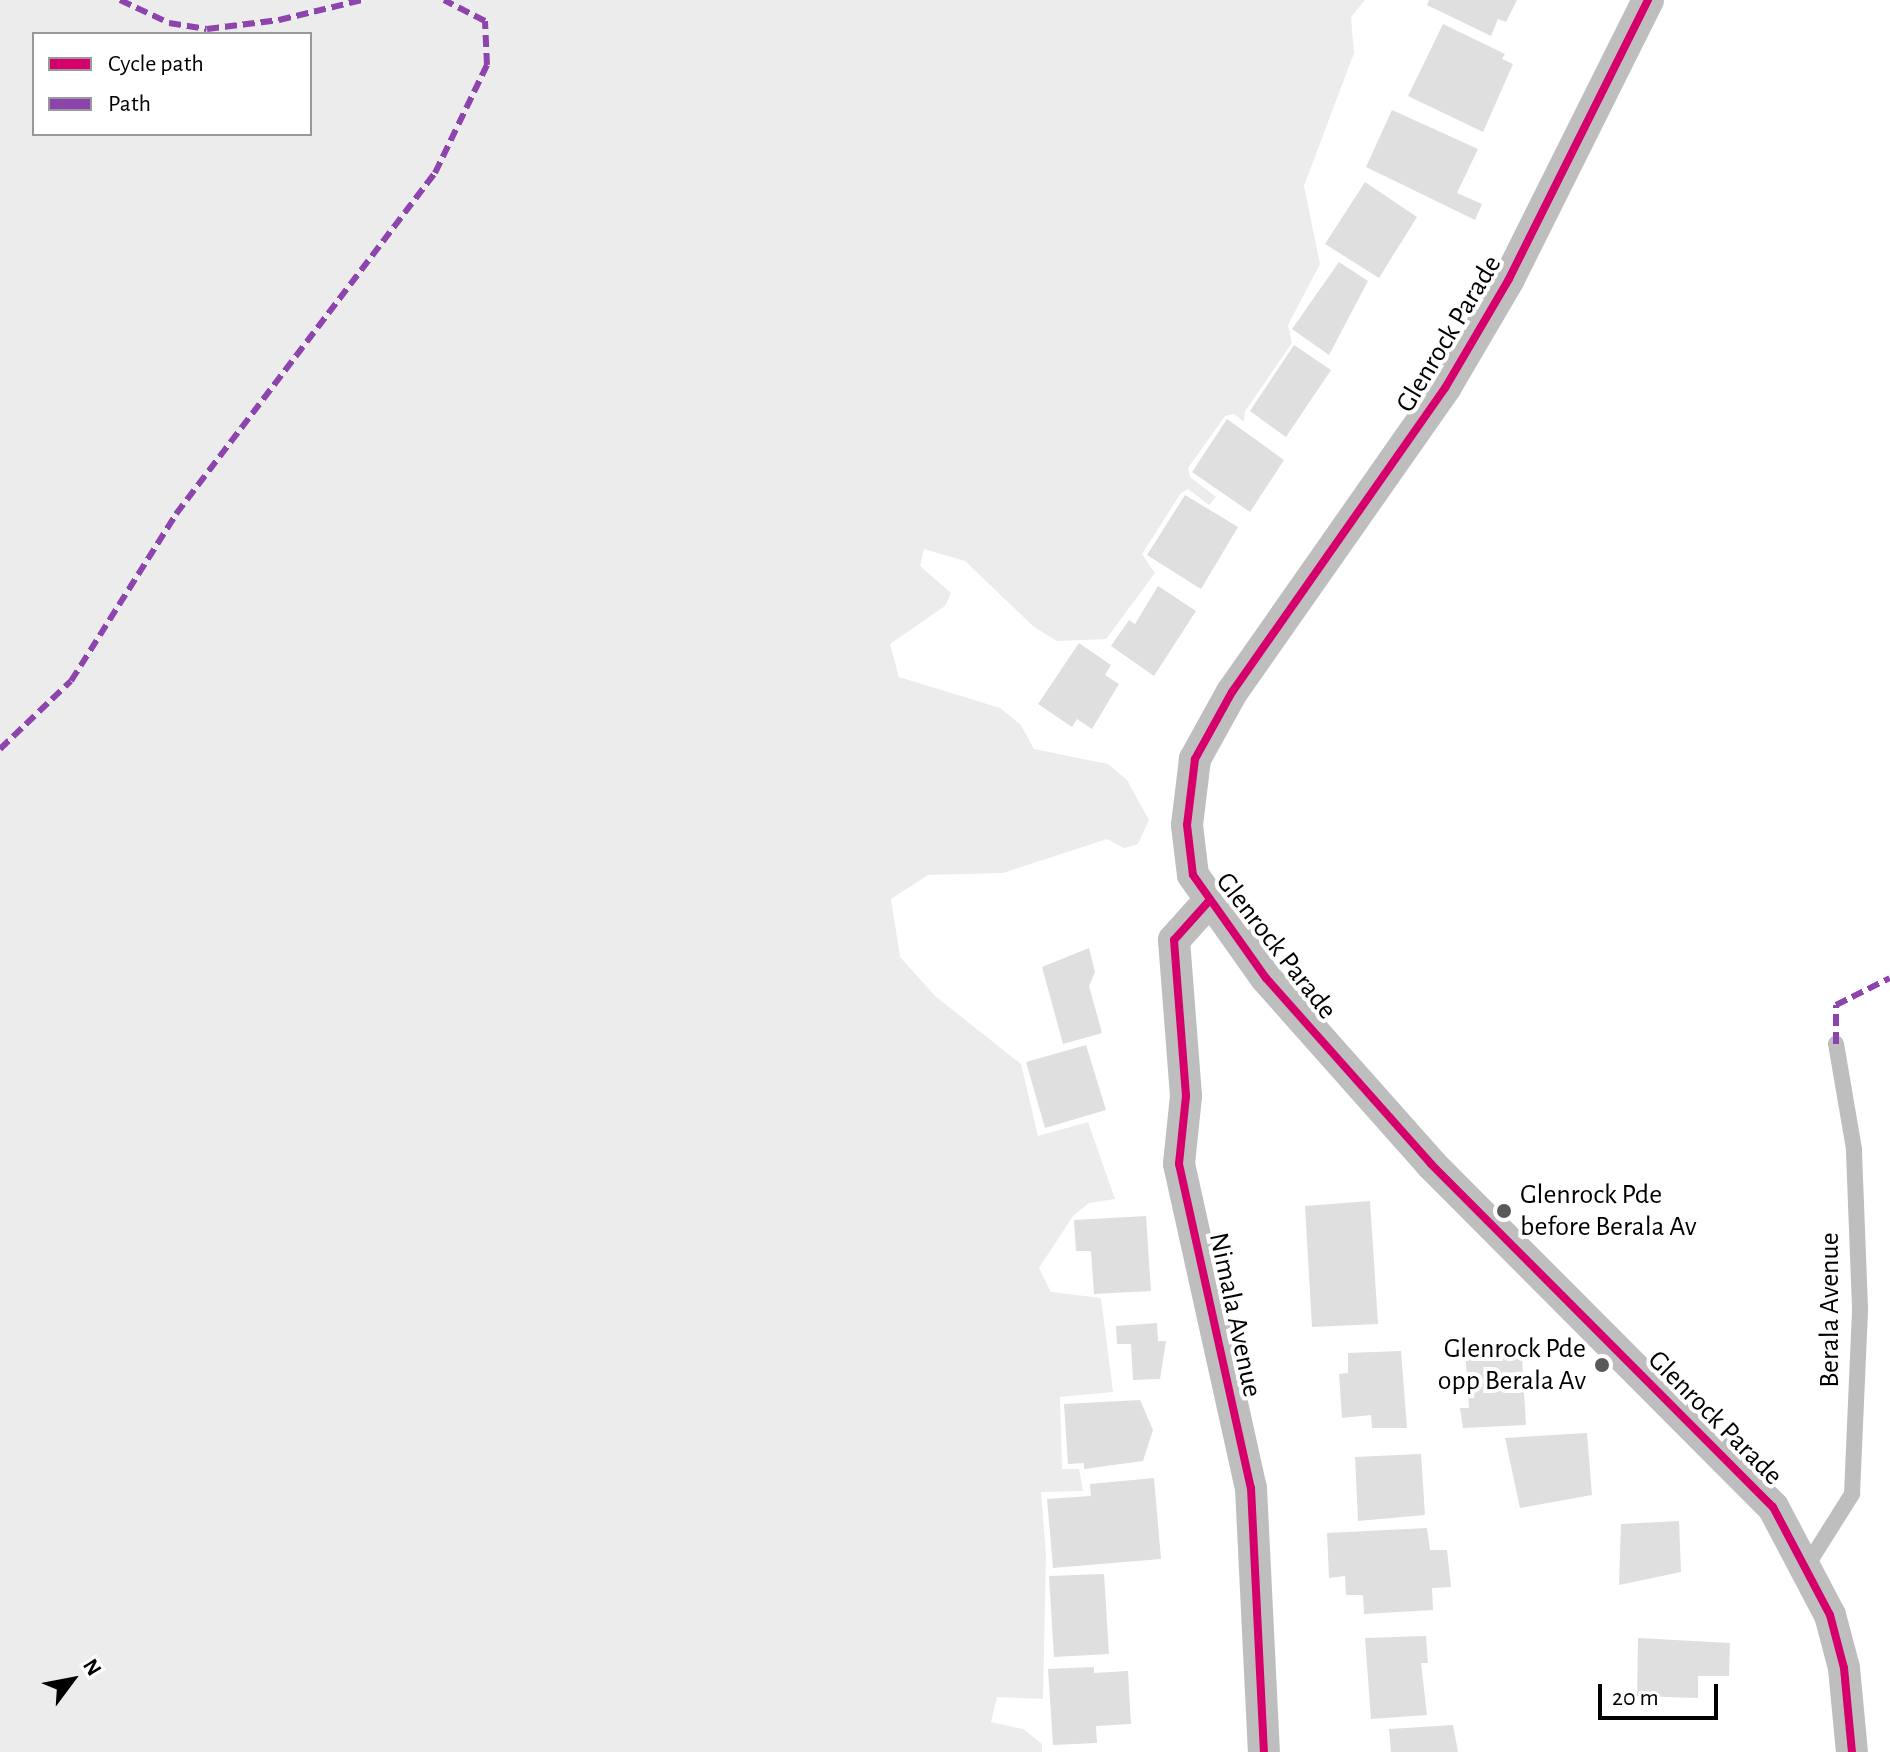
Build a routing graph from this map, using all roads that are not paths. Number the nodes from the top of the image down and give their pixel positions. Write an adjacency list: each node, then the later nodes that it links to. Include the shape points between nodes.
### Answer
1 (1648, 0): 2 (street, Glenrock Parade, via 1509,279 1445,388 1232,692 1195,759 1187,825 1193,875)
2 (1209, 901): 4 (street, Glenrock Parade, via 1266,978 1431,1164 1773,1507); 5 (street, Nimala Avenue, via 1174,940 1186,1096 1179,1164 1251,1488)
3 (1836, 1044): 4 (lane, Berala Avenue, via 1854,1149 1860,1308 1852,1494)
4 (1808, 1564): 6 (street, Glenrock Parade, via 1830,1615 1844,1668)
5 (1264, 1752)
6 (1852, 1752)

